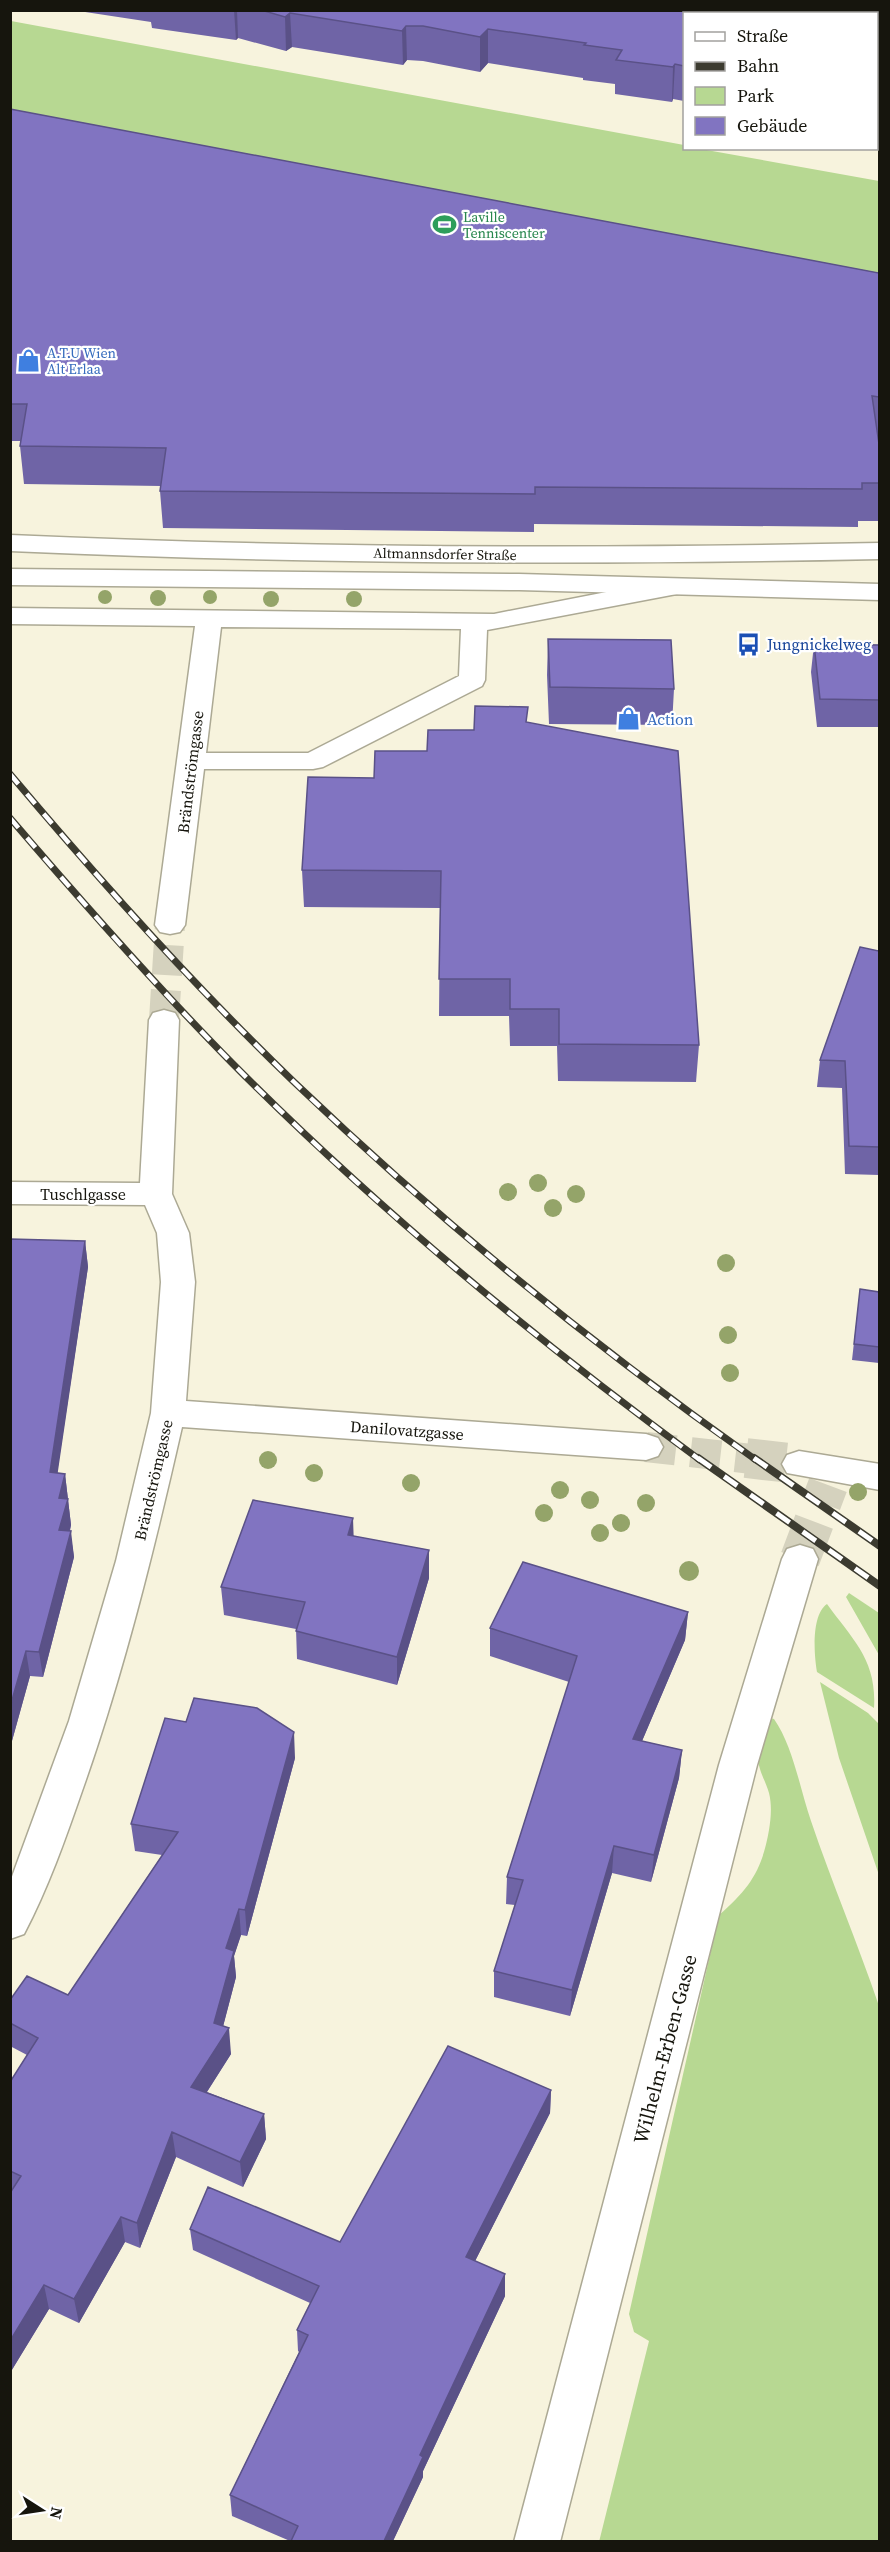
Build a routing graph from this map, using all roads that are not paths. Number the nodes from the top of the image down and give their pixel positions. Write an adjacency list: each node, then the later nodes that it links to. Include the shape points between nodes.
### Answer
1 (10, 543): 2 (street, Altmannsdorfer Straße, via 182,551 572,555)
2 (879, 551)
3 (10, 577): 4 (street, Altmannsdorfer Straße)
4 (673, 587): 5 (street, Altmannsdorfer Straße); 8 (street, Altmannsdorfer Straße, via 494,622)
5 (879, 592)
6 (10, 616): 7 (street, Altmannsdorfer Straße)
7 (209, 618): 8 (street, Altmannsdorfer Straße); 9 (street, Brändströmgasse)
8 (474, 622): 9 (street, via 472,680 313,761)
9 (191, 761): 10 (street, Brändströmgasse)
10 (170, 925)
11 (164, 1020): 13 (street, Brändströmgasse)
12 (10, 1194): 13 (street, Tuschlgasse)
13 (156, 1194): 14 (street, Brändströmgasse, via 173,1233 177,1257)
14 (168, 1413): 15 (street, Danilovatzgasse); 19 (street, Brändströmgasse, via 134,1561 88,1721 28,1888)
15 (646, 1447)
16 (799, 1464): 17 (street, via 831,1478)
17 (879, 1477)
18 (800, 1559): 20 (street, Wilhelm-Erben-Gasse, via 738,1765)
19 (10, 1922)
20 (537, 2541)

